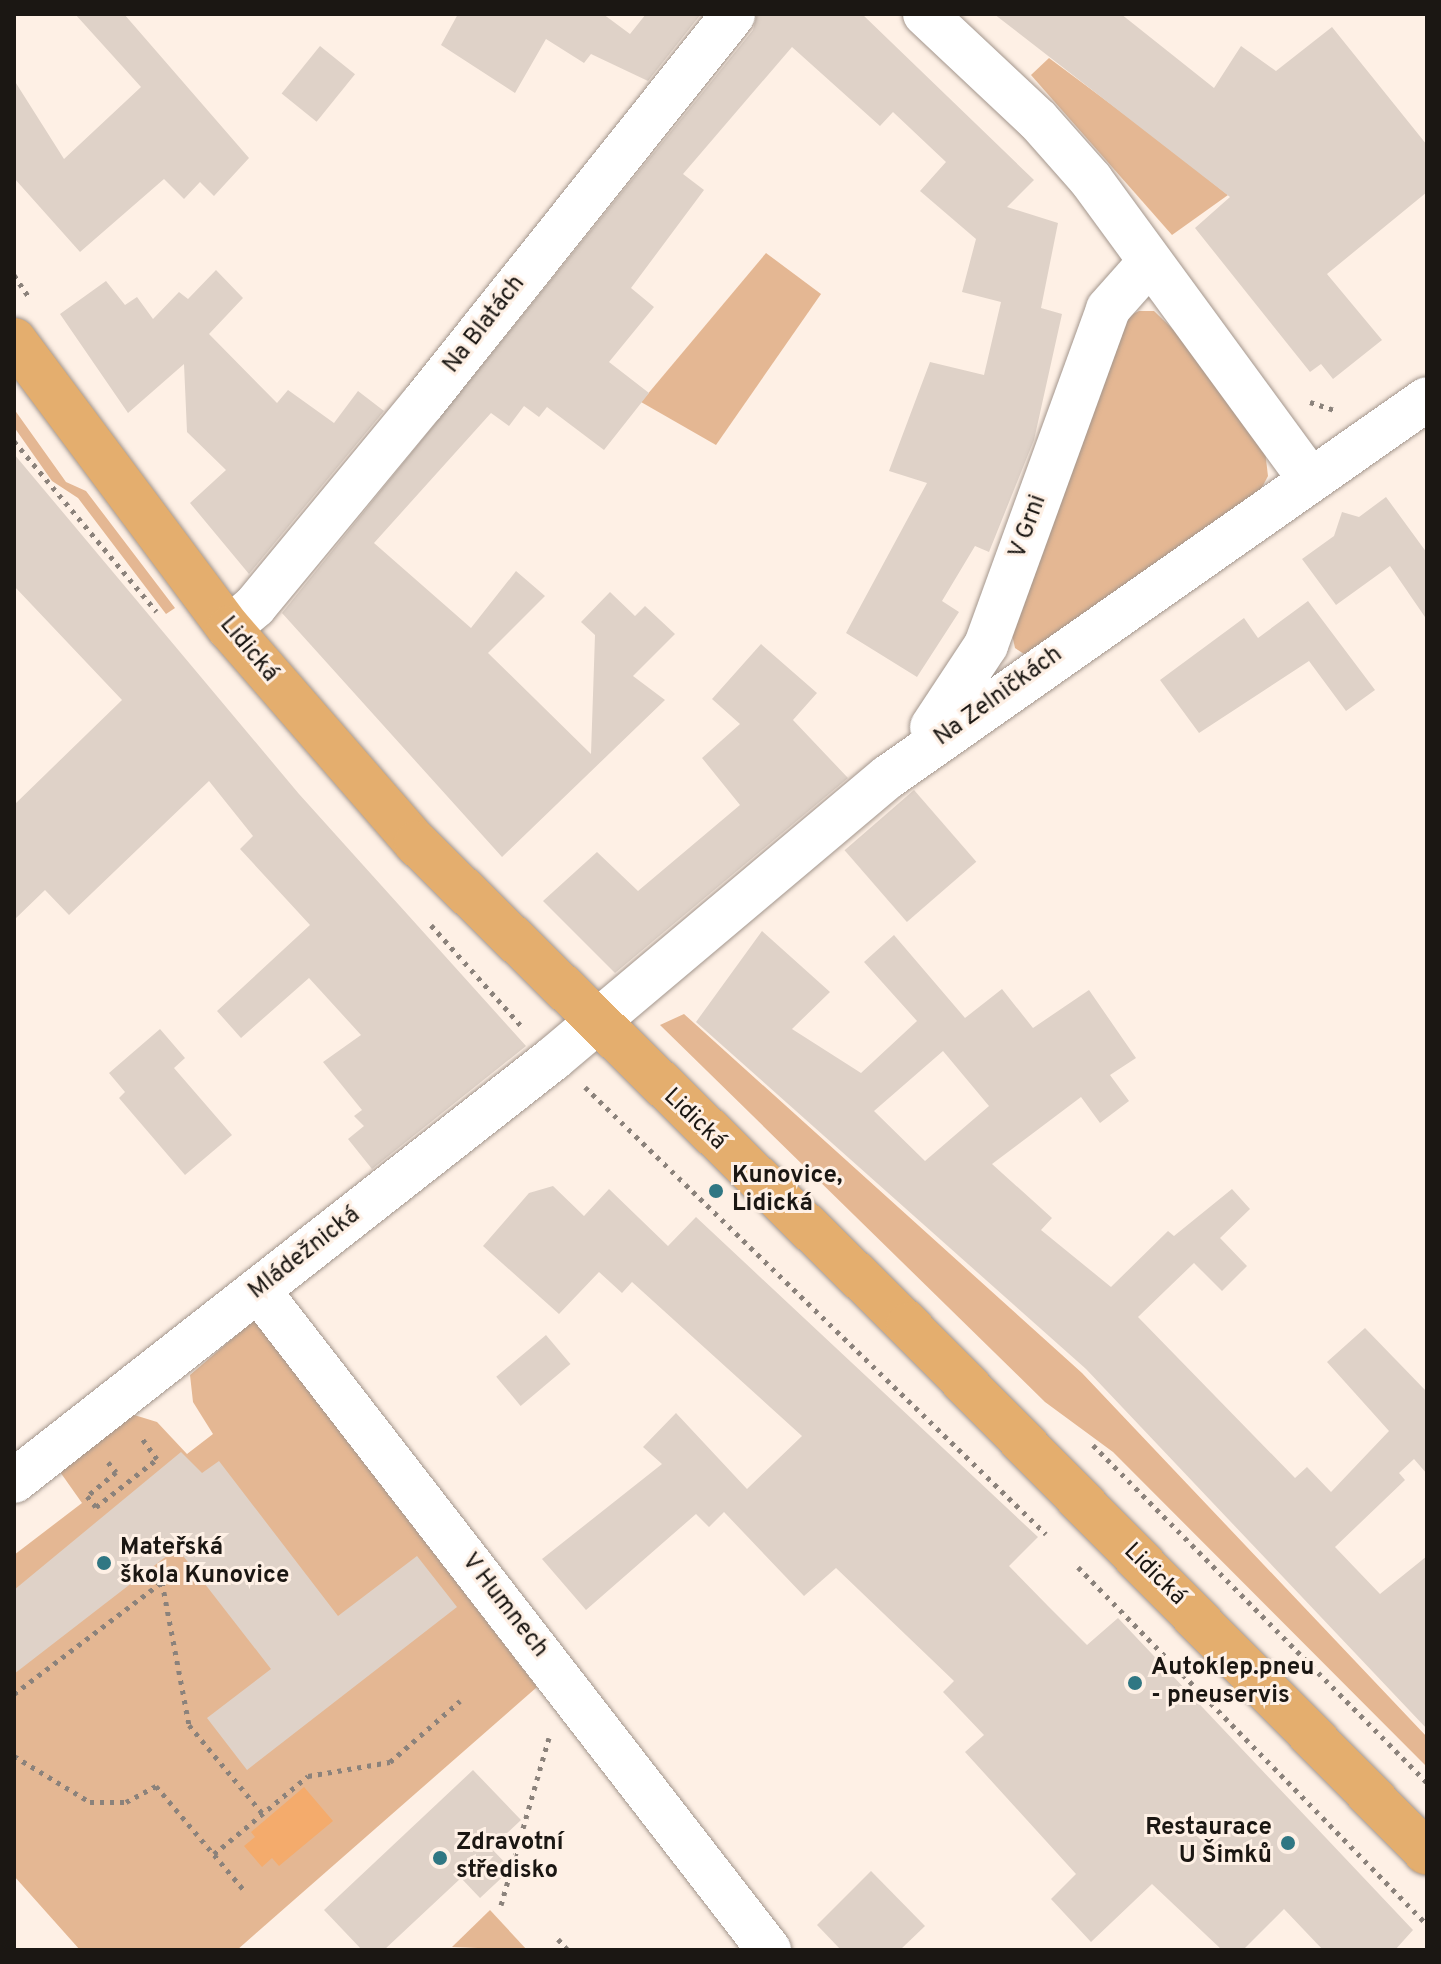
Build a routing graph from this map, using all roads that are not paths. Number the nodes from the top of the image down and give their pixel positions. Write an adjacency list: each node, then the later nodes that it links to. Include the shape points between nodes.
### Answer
1 (733, 14): 7 (street, Na Blatách, via 423,403 255,606)
2 (925, 14): 3 (street, via 1038,120 1107,201)
3 (1147, 265): 6 (street); 8 (street, V Grni, via 1108,309 976,667)
4 (14, 340): 7 (main road, Lidická)
5 (1427, 399): 6 (street, Na Zelničkách)
6 (1308, 476): 8 (street, Na Zelničkách)
7 (229, 628): 9 (main road, Lidická, via 416,843)
8 (888, 777): 9 (street, Na Zelničkách)
9 (594, 1024): 10 (street, Mládežnická); 12 (main road, Lidická, via 908,1325)
10 (258, 1290): 11 (street, Mládežnická, via 110,1432); 13 (street, V Humnech)
11 (14, 1481)
12 (1427, 1853)
13 (744, 1941)

